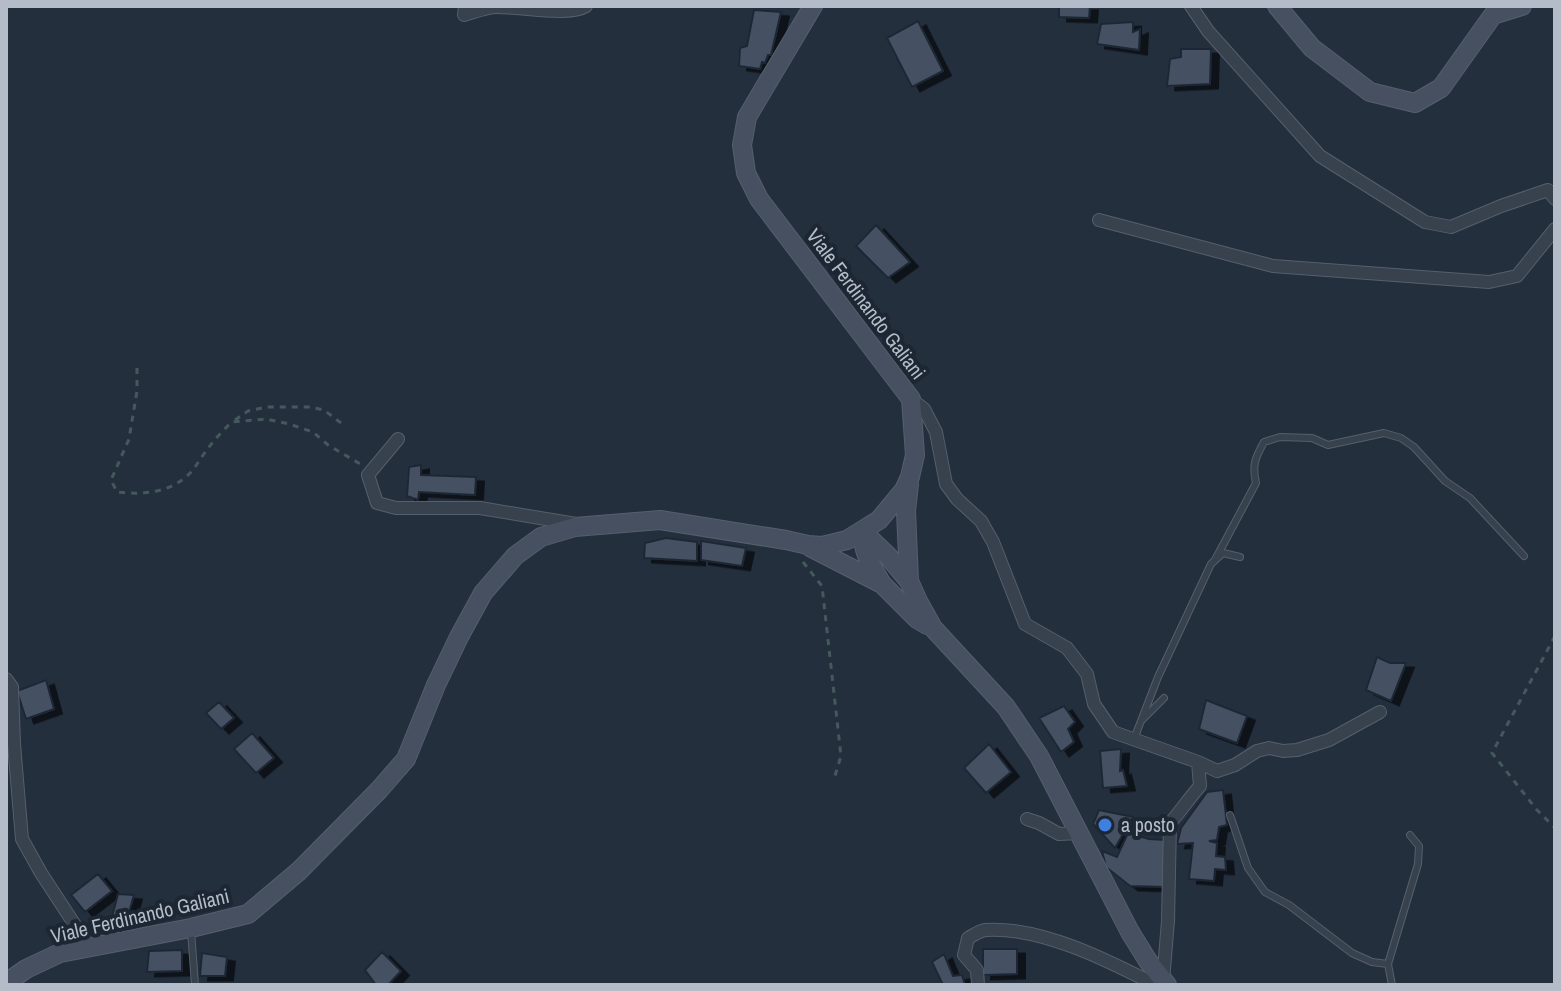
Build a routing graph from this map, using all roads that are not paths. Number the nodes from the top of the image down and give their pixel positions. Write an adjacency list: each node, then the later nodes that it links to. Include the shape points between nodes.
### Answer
1 (465, 6): 2 (street, via 464,15 492,7 559,11)
2 (586, 6)
3 (813, 6): 10 (main road, Viale Ferdinando Galiani, via 747,117 742,145 746,173 759,199)
4 (1191, 6): 7 (street, via 1320,156 1425,222 1451,227 1548,190)
5 (1277, 6): 6 (main road, via 1312,48 1370,92 1415,103 1441,88 1493,15)
6 (1522, 6)
7 (1555, 199)
8 (1099, 220): 9 (street, via 1273,266 1489,282 1517,276)
9 (1555, 229)
10 (911, 399): 12 (main road, Viale Ferdinando Galiani, via 915,455); 26 (street, via 924,409 936,432 946,484 993,542 1025,624 1067,648 1087,674 1094,704 1113,732)
11 (398, 439): 13 (street, via 368,475 377,503 396,508 480,508)
12 (910, 477): 14 (main road, Viale Ferdinando Galiani, via 892,507); 19 (main road)
13 (587, 526): 15 (main road, Viale Ferdinando Galiani, via 660,520 786,540); 32 (main road, Viale Ferdinando Galiani, via 541,537 515,556 483,593 406,759 379,790 248,914)
14 (863, 532): 15 (main road, Viale Ferdinando Galiani); 19 (main road); 20 (main road, via 869,561)
15 (805, 553): 20 (main road)
16 (1524, 556): 18 (lane, via 1414,447 1384,433 1328,445 1312,438 1264,442 1254,460 1256,483)
17 (1240, 557): 18 (lane, via 1223,553)
18 (1215, 560): 25 (lane)
19 (909, 581): 21 (main road)
20 (882, 584): 21 (main road)
21 (933, 628): 30 (main road, via 1006,707)
22 (6, 679): 33 (street, via 12,687 22,839)
23 (1164, 698): 25 (lane)
24 (1380, 712): 27 (street, via 1329,740 1297,750 1257,751 1217,771)
25 (1140, 722): 26 (lane)
26 (1134, 739): 27 (street)
27 (1198, 762): 36 (street, via 1200,786 1170,823)
28 (1230, 815): 34 (lane, via 1248,868 1265,892 1352,953)
29 (1027, 819): 30 (street, via 1059,834)
30 (1079, 833): 36 (main road)
31 (1410, 835): 34 (lane, via 1419,846 1418,864)
32 (191, 928): 33 (main road, Viale Ferdinando Galiani); 37 (lane)
33 (90, 948): 35 (main road, Viale Ferdinando Galiani, via 60,953)
34 (1388, 964): 39 (lane)
35 (6, 983)
36 (1162, 984): 38 (street, via 1033,933 982,930 968,938 964,955 977,970)
37 (195, 985)
38 (978, 985)
39 (1392, 985)

